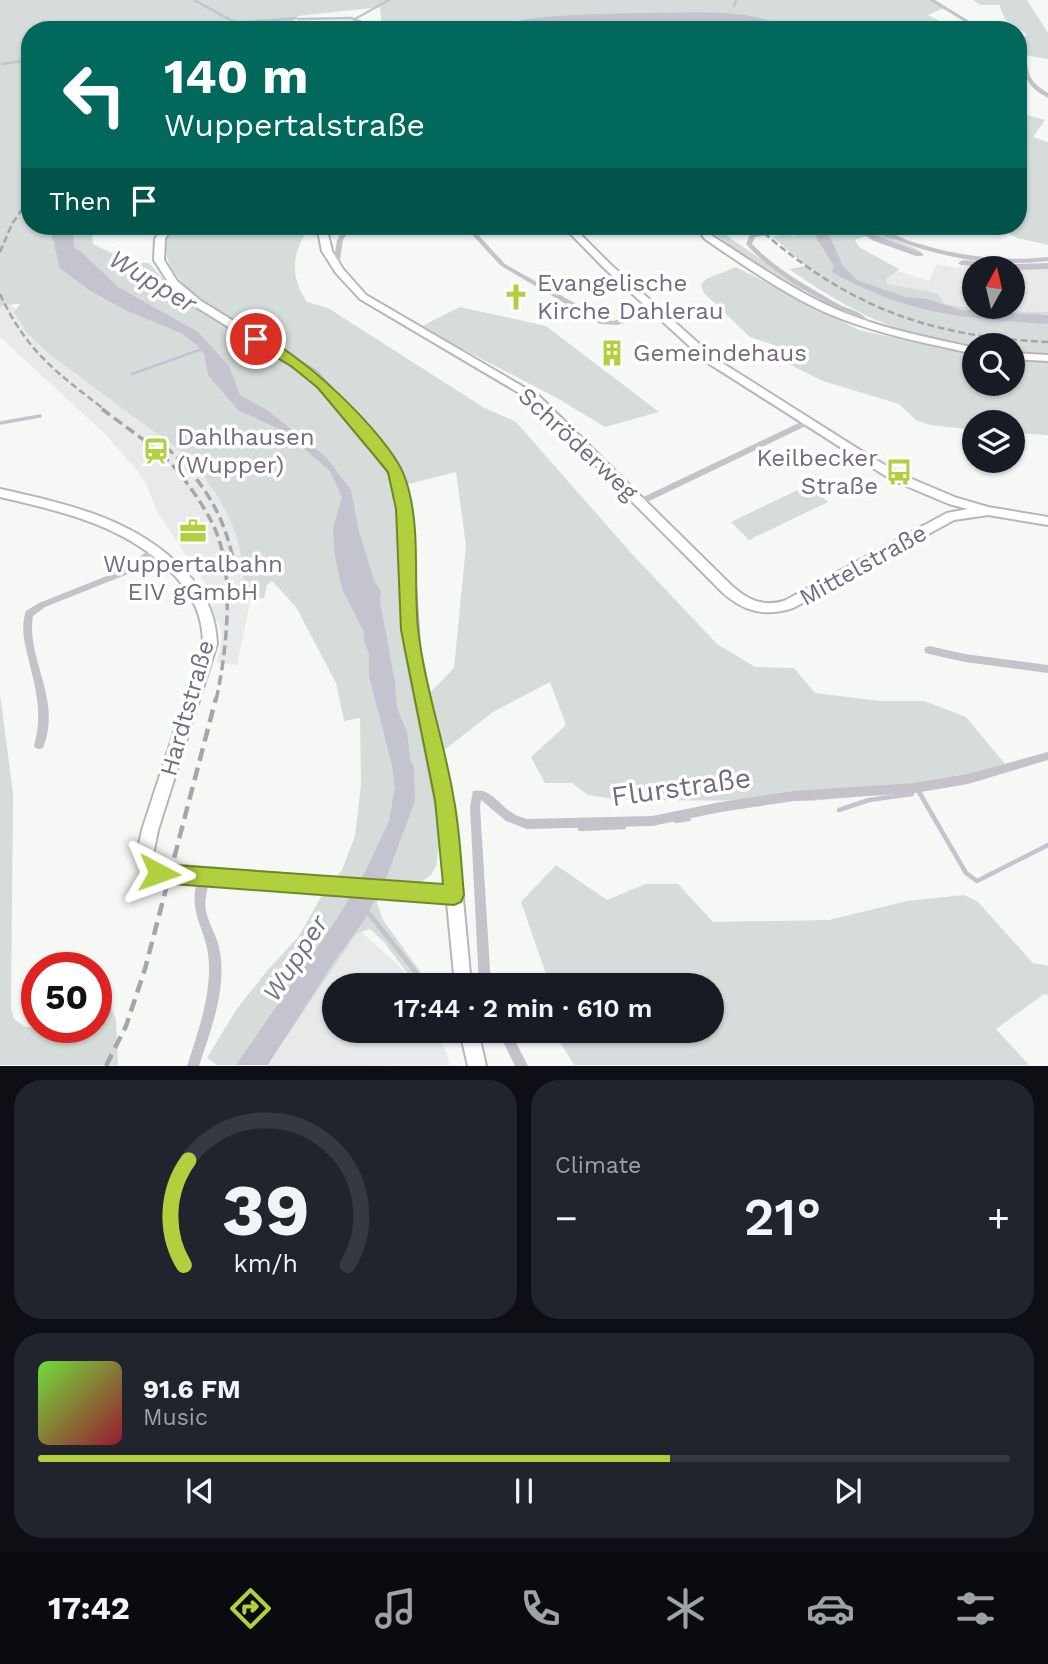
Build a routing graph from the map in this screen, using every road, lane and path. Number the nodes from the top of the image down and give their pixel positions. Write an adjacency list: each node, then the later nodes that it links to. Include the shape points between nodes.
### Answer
1 (931, 0): 2 (street)
2 (970, 20)
3 (1027, 78): 4 (street)
4 (1048, 96)
5 (162, 235): 36 (main road, via 159,264 173,283 197,303 312,373 395,472 404,509 411,638 445,800)
6 (323, 235): 14 (main road, Schröderweg)
7 (343, 235): 14 (street)
8 (475, 235): 15 (street, via 503,265 603,322 615,323)
9 (577, 235): 15 (main road)
10 (709, 235): 16 (main road, via 808,300)
11 (757, 235): 16 (street, via 749,244 810,290)
12 (890, 235): 13 (street, via 962,256)
13 (1048, 259)
14 (336, 266): 23 (main road, Schröderweg, via 377,307 535,398)
15 (654, 309): 20 (main road, via 724,370)
16 (865, 323): 17 (main road)
17 (962, 348)
18 (1025, 357): 19 (main road)
19 (1048, 358)
20 (807, 422): 22 (main road, via 895,477); 23 (street)
21 (0, 493): 27 (main road, Hardtstraße, via 102,519)
22 (930, 493): 24 (main road); 25 (main road, via 941,506)
23 (640, 502): 28 (main road, Schröderweg)
24 (988, 511): 25 (main road, Mittelstraße, via 960,513); 26 (main road)
25 (944, 520): 28 (main road, Mittelstraße, via 788,605 765,609)
26 (1048, 521)
27 (156, 548): 31 (street, via 125,572 29,614 26,624 38,671 44,726); 33 (main road, Hardtstraße, via 190,584 207,616 210,633 145,858 156,872)
28 (737, 598)
29 (929, 650): 30 (street)
30 (1048, 669)
31 (39, 745)
32 (1048, 756): 38 (street, Flurstraße, via 948,783 792,796 652,821 527,824 510,818 477,793)
33 (204, 877): 34 (main road, Hardtstraße); 41 (street, via 198,898 213,947 215,972 208,1021)
34 (296, 884): 35 (main road, Hardtstraße)
35 (411, 892): 36 (main road, Hardtstraße)
36 (454, 895): 37 (main road)
37 (462, 973)
38 (484, 973)
39 (472, 1043): 42 (main road)
40 (510, 1043): 43 (street)
41 (193, 1066)
42 (477, 1066)
43 (522, 1066)

